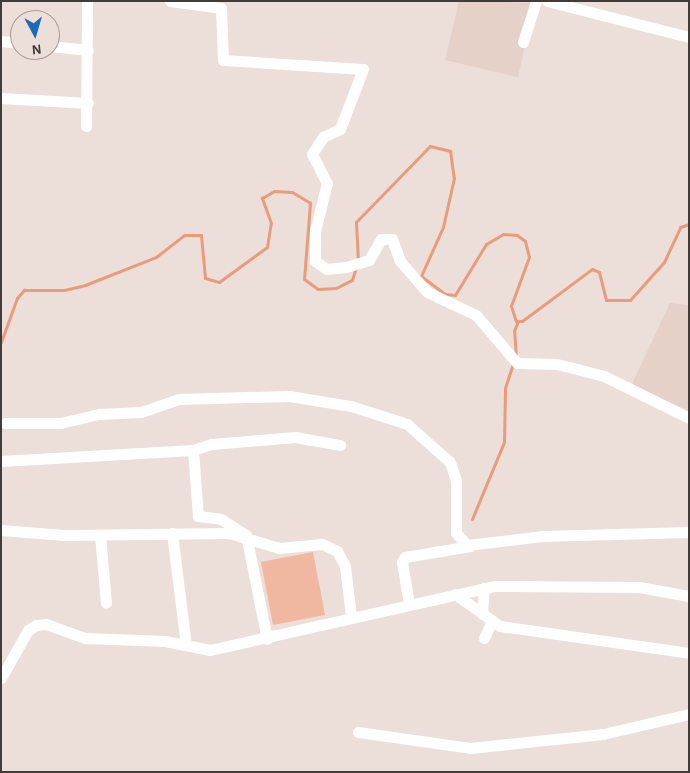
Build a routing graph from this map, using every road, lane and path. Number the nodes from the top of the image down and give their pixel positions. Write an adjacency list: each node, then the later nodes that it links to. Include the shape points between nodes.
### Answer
1 (87, 1): 8 (street)
2 (170, 1): 12 (street, via 222,8 223,60 362,68 340,129 323,137 312,154 327,183 315,231 315,261 327,269 346,267 369,260 381,239 392,239 400,261 427,292 476,315 514,361 557,364 604,376)
3 (536, 1): 6 (street)
4 (547, 1): 5 (street)
5 (689, 37)
6 (523, 42)
7 (60, 47): 8 (street)
8 (88, 50): 10 (street)
9 (1, 98): 10 (street)
10 (88, 103): 11 (street)
11 (86, 126)
12 (689, 418)
13 (5, 423): 22 (street, via 60,423 99,414 140,412 179,398 289,396 351,406 407,424 450,462 456,480 456,533)
14 (340, 445): 15 (street, via 295,437 212,444)
15 (193, 450): 16 (street); 21 (street, via 198,516 221,519)
16 (1, 461)
17 (1, 530): 20 (street)
18 (689, 532): 22 (street, via 542,536)
19 (172, 533): 20 (street); 21 (street); 32 (street)
20 (100, 535): 26 (street)
21 (246, 536): 28 (street, via 279,548 310,543 337,551 345,566); 31 (street)
22 (470, 546): 27 (street, via 405,557 402,562)
23 (484, 588): 24 (street); 25 (street, via 563,584 639,587); 29 (street)
24 (456, 594): 27 (street); 29 (street)
25 (689, 596)
26 (106, 603)
27 (409, 604): 28 (street)
28 (351, 616): 31 (street)
29 (487, 618): 30 (street); 33 (street, via 500,626)
30 (484, 638)
31 (267, 639): 32 (street, via 210,650)
32 (186, 645): 34 (street, via 85,638 46,624 36,625 28,630)
33 (689, 653)
34 (1, 678)
35 (689, 714): 36 (street, via 604,734 470,748)
36 (358, 732)

